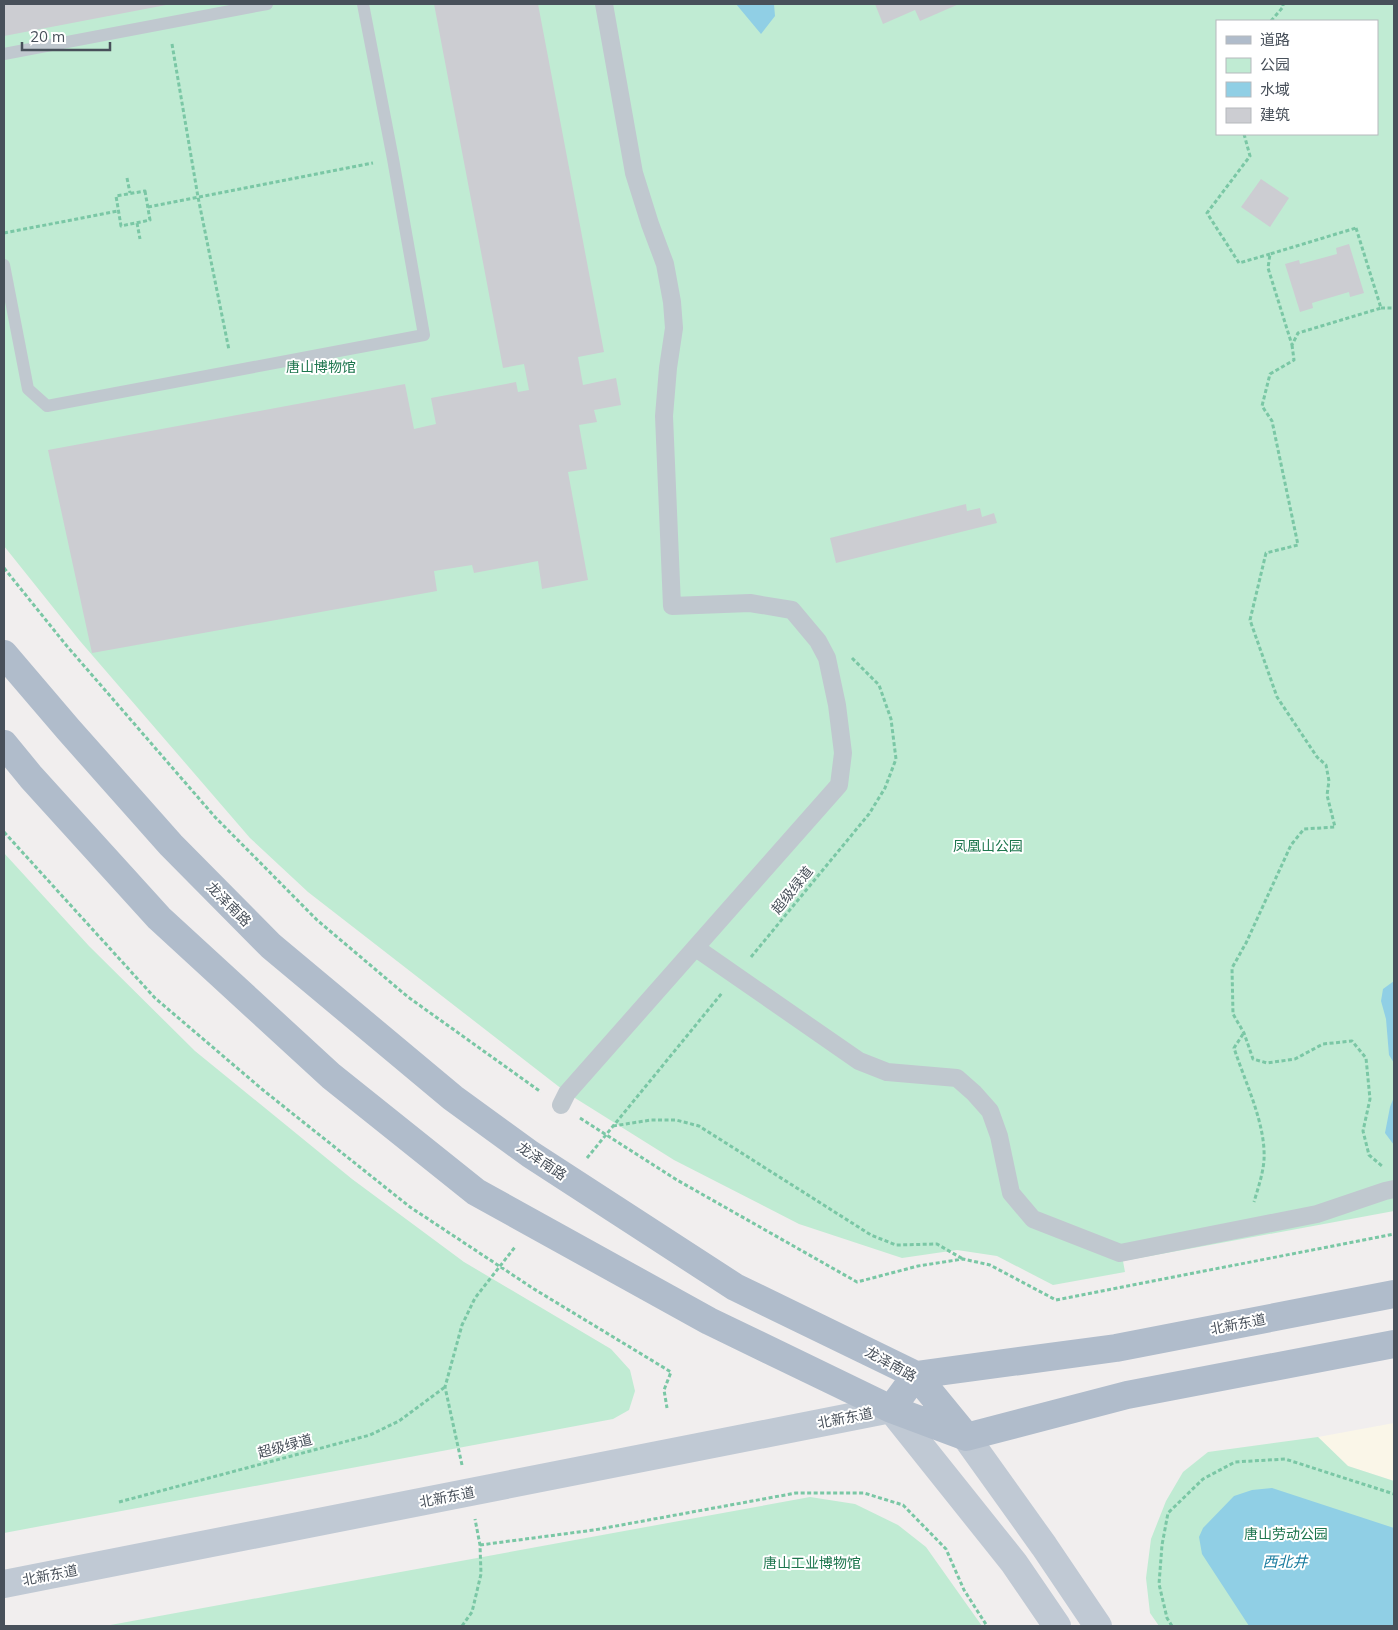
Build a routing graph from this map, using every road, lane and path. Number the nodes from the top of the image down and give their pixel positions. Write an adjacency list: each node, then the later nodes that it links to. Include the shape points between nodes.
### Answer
1 (266, 4): 6 (lane)
2 (362, 4): 9 (lane)
3 (604, 4): 29 (street, via 634,173 665,264 672,302 674,328 664,416 672,606 750,603 792,610 818,641 827,658 843,753 839,785)
4 (1283, 4): 5 (path)
5 (1272, 20)
6 (169, 22): 7 (lane); 12 (path)
7 (4, 54)
8 (1244, 135): 18 (path, via 1250,156 1206,213 1239,263)
9 (393, 159): 12 (path); 23 (lane, via 424,336)
10 (127, 178): 11 (path)
11 (130, 193): 13 (path, via 145,190); 14 (path, via 116,196)
12 (198, 198): 13 (path); 23 (path)
13 (148, 207): 15 (path, via 150,220)
14 (118, 212): 15 (path, via 121,226); 16 (path)
15 (137, 223): 17 (path)
16 (4, 233)
17 (140, 240)
18 (1270, 254): 20 (path, via 1356,228); 22 (path, via 1268,268)
19 (4, 265): 23 (lane, via 28,389 47,406)
20 (1381, 308): 21 (path); 22 (path, via 1298,333)
21 (1394, 308)
22 (1292, 345): 32 (path, via 1294,360 1270,374 1262,406 1272,422 1298,545 1266,553 1250,620 1277,697 1317,757 1326,765 1330,780 1327,795 1335,827 1304,829 1291,845 1232,968 1232,1014)
23 (233, 370)
24 (4, 568): 33 (path, via 215,817 317,920 408,997)
25 (4, 654): 44 (main road, 龙泽南路, via 171,845 271,946 453,1098 530,1154 735,1287)
26 (849, 655): 30 (path, 超级绿道, via 878,685 891,719 896,759 885,788 869,814)
27 (4, 744): 47 (main road, via 159,918 331,1076 476,1192 709,1321)
28 (4, 832): 46 (path, via 155,998 263,1090 410,1207 534,1289 671,1372 664,1390)
29 (696, 948): 33 (street, via 567,1093); 38 (street, via 859,1061 887,1072 957,1078 990,1111 1012,1193 1032,1219 1120,1253)
30 (750, 959)
31 (725, 989): 34 (path)
32 (1244, 1033): 36 (path, via 1253,1059 1267,1063 1296,1059 1323,1044 1352,1041 1366,1058 1370,1099 1363,1131 1369,1155); 38 (path, via 1234,1048 1261,1128 1264,1160)
33 (561, 1105): 41 (path, via 677,1180 857,1282 918,1266)
34 (613, 1126): 35 (path); 41 (path, via 651,1120 676,1120 699,1126 871,1235 896,1245 937,1244)
35 (583, 1163)
36 (1388, 1172)
37 (1394, 1189): 38 (street, via 1317,1214)
38 (1246, 1228)
39 (1394, 1234): 41 (path, via 1056,1300 990,1265)
40 (517, 1245): 45 (path, via 475,1298 462,1325)
41 (963, 1259)
42 (1394, 1294): 44 (main road, 北新东道, via 1116,1348)
43 (1394, 1344): 48 (main road, via 1127,1396)
44 (916, 1375): 47 (main road, 北新东道); 48 (main road, 龙泽南路)
45 (445, 1387): 49 (path); 51 (path, 超级绿道, via 399,1421 370,1435)
46 (667, 1408)
47 (890, 1409): 48 (main road, 北新东道); 54 (main road, 北新东道); 57 (main road, via 1014,1563)
48 (966, 1437): 58 (main road, 龙泽南路)
49 (464, 1471)
50 (1394, 1494): 59 (path, via 1285,1459 1235,1462 1203,1479 1168,1513 1166,1521 1159,1584)
51 (119, 1502)
52 (474, 1517): 53 (path)
53 (480, 1545): 55 (path, via 481,1574 472,1612); 56 (path, via 594,1530 796,1494 864,1493 903,1505 946,1549 964,1590)
54 (4, 1584)
55 (462, 1626)
56 (987, 1626)
57 (1057, 1626)
58 (1098, 1626)
59 (1172, 1626)

